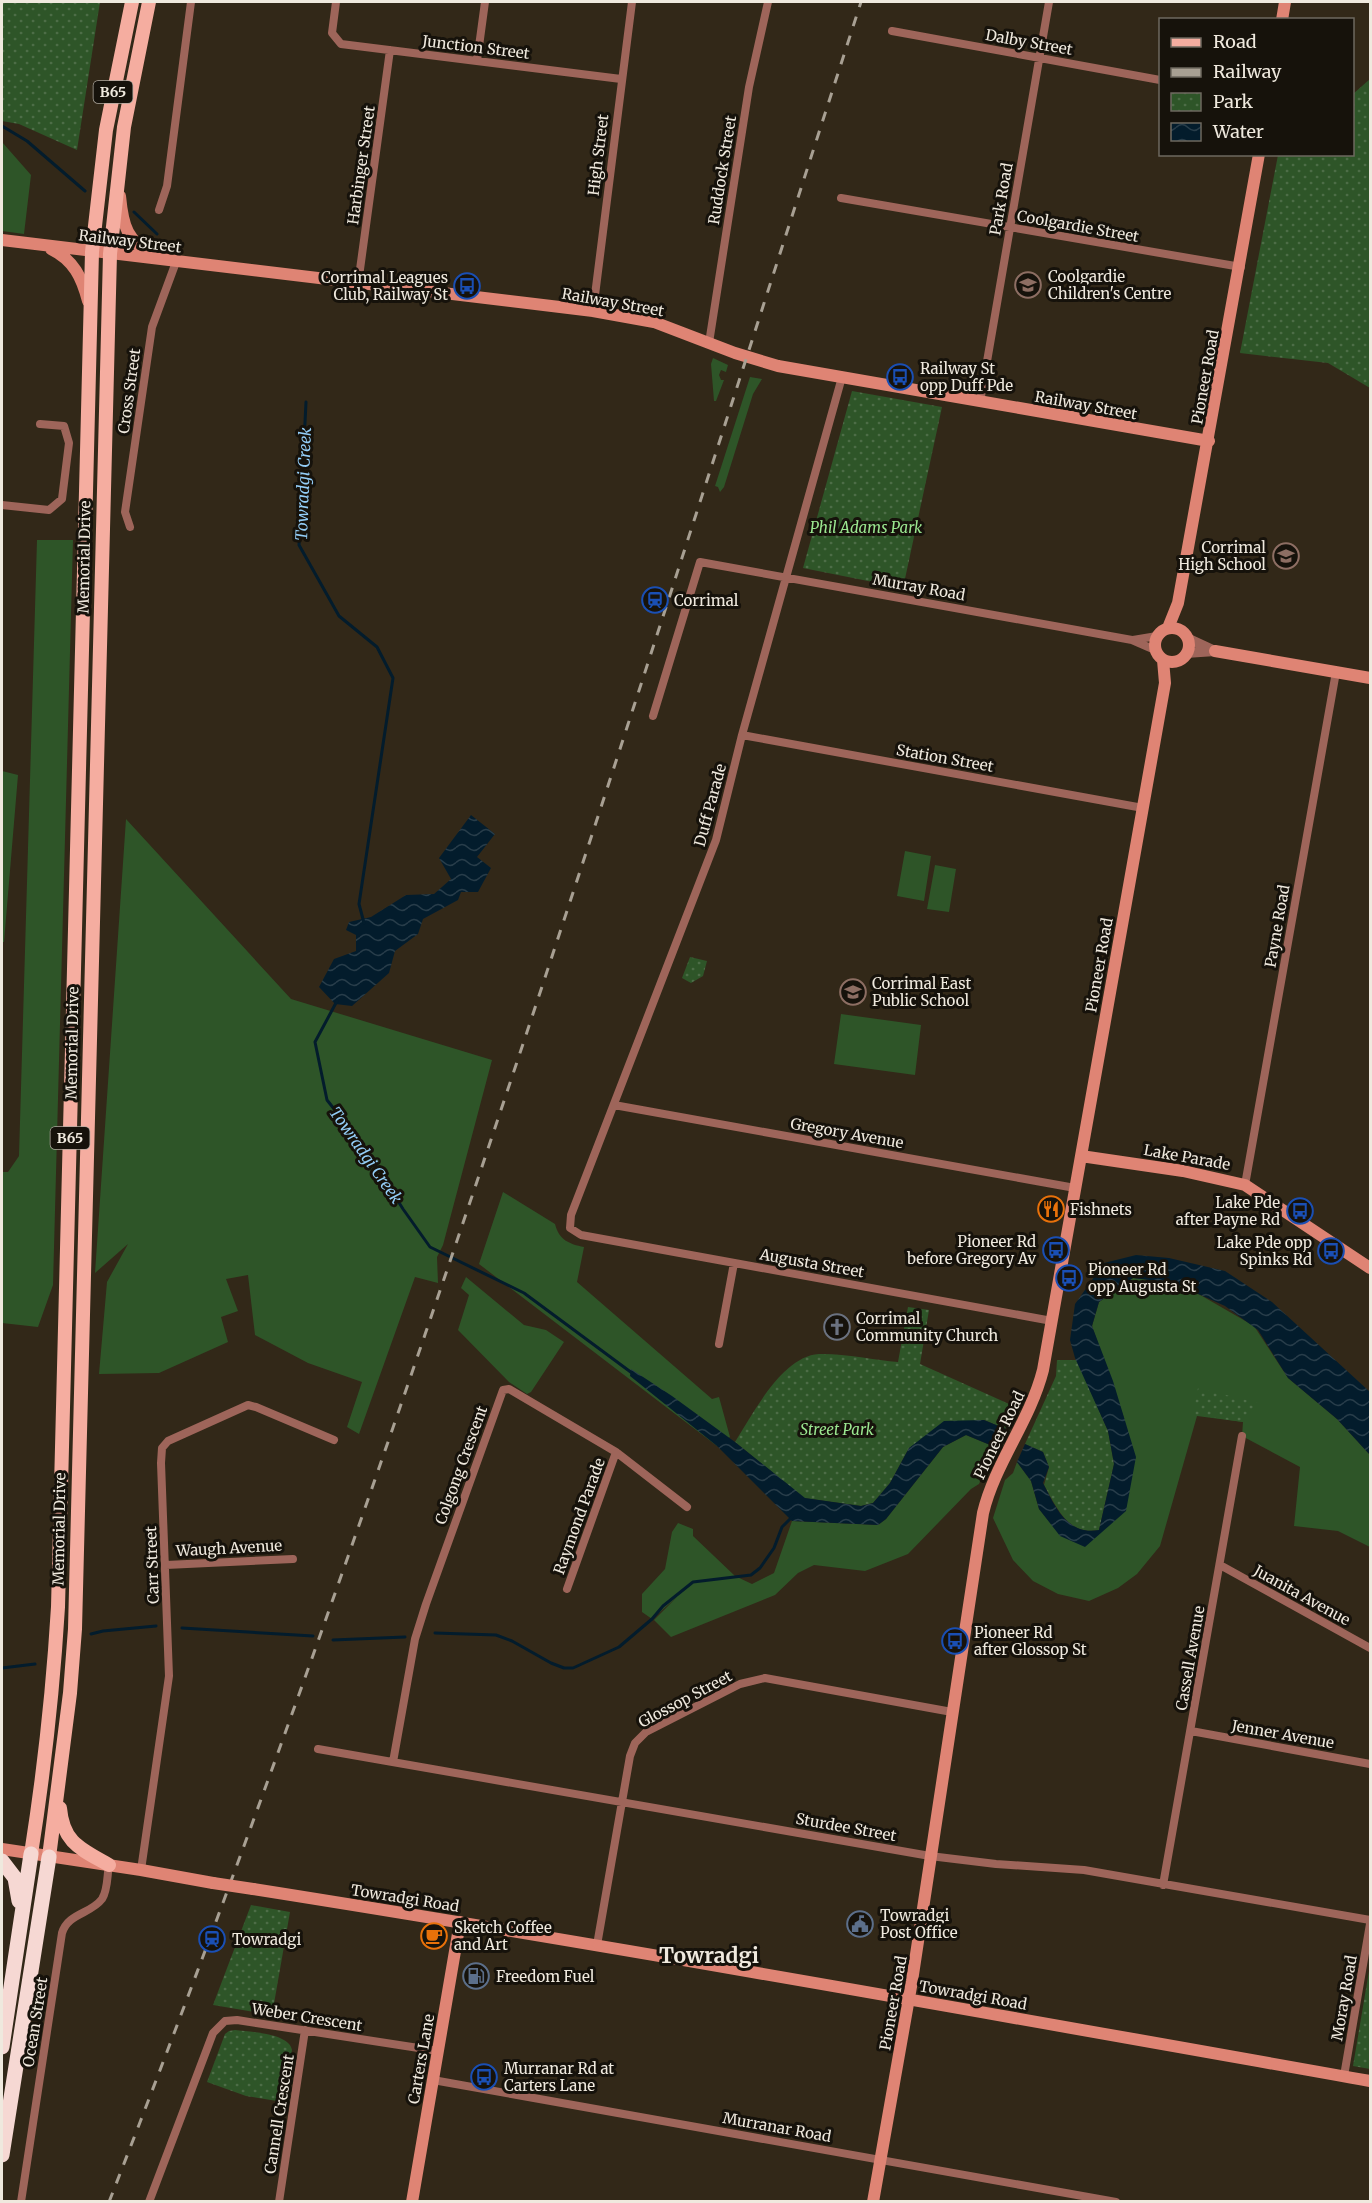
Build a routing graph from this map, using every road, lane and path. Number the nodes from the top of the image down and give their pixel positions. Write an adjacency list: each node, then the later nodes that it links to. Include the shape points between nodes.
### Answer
1 (132, 2): 24 (main road, Memorial Drive / B65, via 108,121)
2 (149, 2): 18 (main road, Memorial Drive / B65)
3 (191, 2): 20 (street, via 167,186)
4 (336, 2): 12 (street, Junction Street, via 332,33 341,44)
5 (485, 2): 14 (street)
6 (632, 2): 15 (street, High Street)
7 (768, 2): 32 (street, Ruddock Street, via 749,87)
8 (1049, 2): 13 (street, Park Road)
9 (1285, 2): 10 (main road)
10 (1282, 18)
11 (892, 31): 13 (street, Dalby Street)
12 (390, 50): 14 (street, Junction Street); 29 (street, Harbinger Street)
13 (1039, 57): 16 (street, Dalby Street); 21 (street, Park Road)
14 (477, 61): 15 (street, Junction Street)
15 (621, 79): 31 (street, High Street)
16 (1159, 80)
17 (1259, 156): 28 (main road, Pioneer Road)
18 (118, 170): 25 (main road, Memorial Drive / B65); 26 (main road, via 128,236)
19 (840, 198): 21 (street, Coolgardie Street)
20 (159, 210)
21 (1010, 228): 28 (street, Coolgardie Street); 34 (street, Park Road)
22 (2, 240): 23 (main road, Railway Street)
23 (42, 245): 24 (main road, Railway Street); 30 (main road, via 62,254 73,266)
24 (92, 252): 25 (main road, Railway Street); 30 (main road, Memorial Drive / B65)
25 (110, 254): 26 (main road, Railway Street); 77 (main road, Memorial Drive / B65, via 76,1586)
26 (157, 260): 27 (main road, Railway Street)
27 (176, 262): 29 (main road, Railway Street); 38 (street, Cross Street, via 152,327 125,512)
28 (1240, 267): 36 (main road, Pioneer Road)
29 (358, 284): 31 (main road, Railway Street)
30 (90, 311): 80 (main road, Memorial Drive / B65, via 58,1607 45,1763)
31 (593, 311): 32 (main road, Railway Street, via 654,321)
32 (709, 343): 33 (main road, Railway Street, via 768,363)
33 (842, 378): 34 (main road, Railway Street); 39 (street, Duff Parade)
34 (980, 402): 36 (main road, Railway Street)
35 (40, 424): 37 (street, via 64,426 69,443 62,499 49,510)
36 (1209, 441): 40 (main road, Pioneer Road)
37 (2, 505)
38 (130, 527)
39 (785, 579): 44 (street, Murray Road); 51 (street, Murray Road, via 700,562); 52 (street, Duff Parade)
40 (1178, 603): 41 (main road, Pioneer Road); 42 (main road, Pioneer Road)
41 (1168, 628): 42 (main road); 43 (main road)
42 (1185, 635): 45 (street); 47 (main road, via 1189,645)
43 (1156, 636): 44 (street, Murray Road); 46 (main road)
44 (1132, 640): 46 (street, Murray Road)
45 (1215, 651): 47 (street); 48 (main road)
46 (1159, 655): 47 (main road); 50 (main road, Pioneer Road)
47 (1182, 657): 50 (main road, Pioneer Road)
48 (1336, 672): 49 (main road); 56 (street, Payne Road)
49 (1371, 678)
50 (1165, 683): 53 (main road, Pioneer Road)
51 (652, 716)
52 (742, 735): 53 (street, Station Street); 54 (street, Duff Parade, via 716,840)
53 (1143, 808): 55 (main road, Pioneer Road)
54 (614, 1105): 57 (street, Gregory Avenue); 58 (street, Duff Parade)
55 (1081, 1156): 56 (main road, Lake Parade); 57 (main road, Pioneer Road)
56 (1245, 1185): 60 (main road, Lake Parade)
57 (1075, 1188): 61 (main road, Pioneer Road)
58 (570, 1228): 59 (street, Augusta Street, via 580,1235)
59 (734, 1263): 61 (street, Augusta Street); 62 (street)
60 (1371, 1268)
61 (1052, 1321): 72 (main road, Pioneer Road, via 1040,1381 990,1488 983,1513)
62 (719, 1344)
63 (1242, 1436): 69 (street, Cassell Avenue)
64 (334, 1440): 68 (street, Carr Street, via 248,1405 168,1441 161,1457)
65 (616, 1452): 66 (street, Colgong Crescent); 70 (street, Raymond Parade); 75 (street, Colgong Crescent, via 509,1389 503,1390 415,1639)
66 (687, 1507)
67 (293, 1559): 68 (street, Waugh Avenue)
68 (166, 1565): 85 (street, Carr Street, via 169,1676)
69 (1220, 1565): 71 (street, Juanita Avenue); 73 (street, Cassell Avenue)
70 (567, 1588)
71 (1371, 1648)
72 (952, 1712): 78 (street, Glossop Street, via 774,1679 747,1681 640,1737 630,1756); 81 (main road, Pioneer Road)
73 (1191, 1731): 76 (street, Jenner Avenue); 86 (street, Cassell Avenue)
74 (318, 1749): 75 (street, Sturdee Street)
75 (393, 1762): 78 (street, Sturdee Street)
76 (1371, 1764)
77 (60, 1776): 82 (main road, Memorial Drive / B65); 84 (main road, via 65,1832 73,1843)
78 (622, 1801): 81 (street, Sturdee Street); 90 (street, Glossop Street)
79 (2, 1849): 80 (main road, Towradgi Road)
80 (32, 1854): 82 (main road, Towradgi Road); 89 (highway, Memorial Drive / B65)
81 (930, 1856): 86 (street, Sturdee Street, via 1084,1870); 91 (main road, Pioneer Road)
82 (49, 1857): 84 (main road, Towradgi Road); 98 (highway, Memorial Drive / B65)
83 (2, 1861): 89 (highway, via 18,1886)
84 (109, 1865): 85 (main road, Towradgi Road); 100 (street, Ocean Street, via 102,1898 72,1918 63,1929)
85 (141, 1870): 87 (main road, Towradgi Road, bridge)
86 (1163, 1885): 88 (street, Sturdee Street)
87 (460, 1922): 90 (main road, Towradgi Road); 94 (main road, Carters Lane)
88 (1371, 1922): 95 (street, Moray Road)
89 (20, 1931): 93 (highway, Memorial Drive / B65)
90 (597, 1945): 91 (main road, Towradgi Road)
91 (909, 1998): 95 (main road, Towradgi Road); 99 (main road, Pioneer Road)
92 (305, 2031): 94 (street, Weber Crescent); 101 (street, Weber Crescent, via 237,2020 216,2028); 102 (street, Cannell Crescent)
93 (2, 2047)
94 (438, 2051): 96 (main road, Carters Lane)
95 (1344, 2076): 97 (main road, Towradgi Road)
96 (433, 2080): 99 (street, Murranar Road); 103 (main road, Carters Lane)
97 (1371, 2081)
98 (2, 2155)
99 (881, 2159): 104 (main road, Pioneer Road); 105 (street, Murranar Road)
100 (21, 2202)
101 (149, 2202)
102 (279, 2202)
103 (412, 2202)
104 (873, 2202)
105 (1116, 2202)

